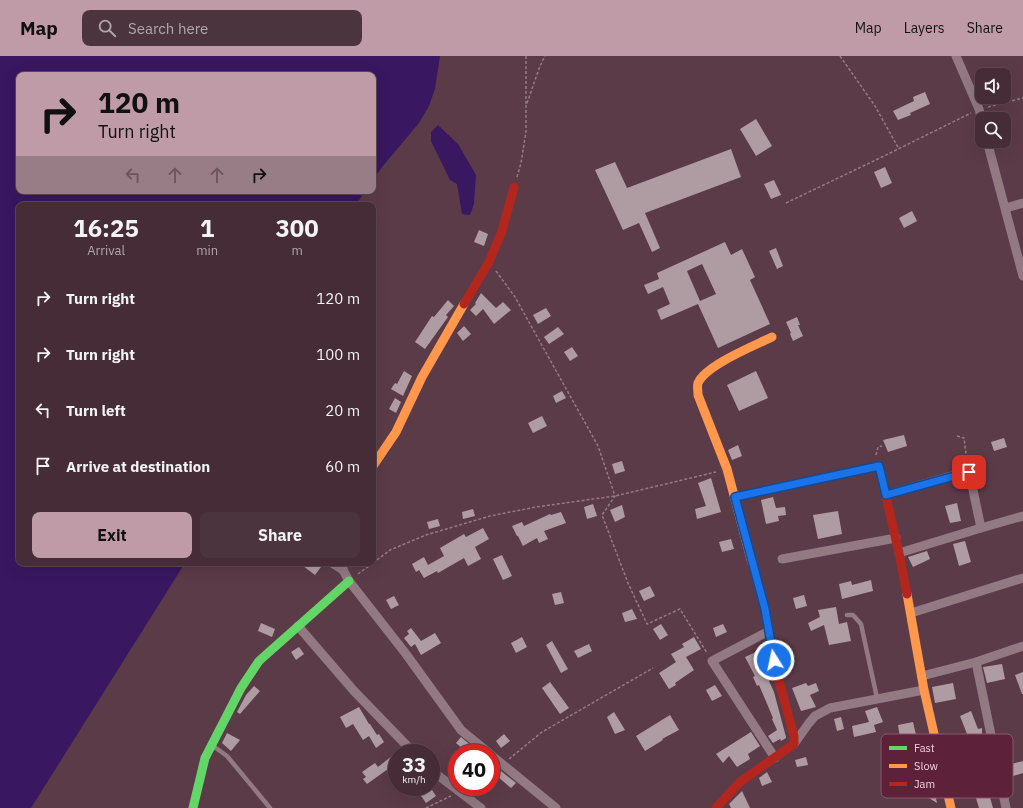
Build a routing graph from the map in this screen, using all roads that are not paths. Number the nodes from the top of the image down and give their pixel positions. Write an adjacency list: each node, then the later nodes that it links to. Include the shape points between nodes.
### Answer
1 (956, 56): 2 (street)
2 (980, 112)
3 (990, 148): 6 (street)
4 (514, 187): 9 (street, via 502,231 489,262 422,377 396,432)
5 (1023, 203): 6 (street)
6 (1006, 208): 7 (street)
7 (1023, 276)
8 (772, 337): 11 (street, via 714,368 698,384 698,396 727,469)
9 (376, 462)
10 (886, 495): 11 (street, via 879,466); 13 (street, via 969,472); 14 (street)
11 (735, 497): 23 (street)
12 (1023, 516): 13 (street)
13 (981, 528): 15 (street)
14 (896, 538): 15 (street); 16 (street)
15 (899, 553): 20 (street)
16 (782, 559)
17 (343, 567): 19 (street)
18 (1023, 578): 20 (street)
19 (349, 581): 22 (street); 32 (street, via 461,730)
20 (911, 613): 26 (street)
21 (847, 615): 28 (lane, via 854,615 861,624)
22 (298, 626): 31 (street, via 354,691); 34 (street, via 259,661 241,688)
23 (769, 631): 33 (street, via 776,674); 35 (street, via 712,661)
24 (1023, 646): 25 (street)
25 (976, 662): 26 (street); 30 (street)
26 (922, 676): 27 (street)
27 (924, 690): 28 (street); 29 (street)
28 (877, 698): 33 (street, via 830,708 812,720)
29 (934, 734)
30 (991, 734)
31 (405, 744)
32 (478, 744)
33 (794, 744): 35 (street)
34 (212, 745): 40 (street, via 205,758); 41 (lane, via 227,756)
35 (776, 758): 44 (street, via 735,786)
36 (500, 762): 43 (street)
37 (440, 777): 42 (street)
38 (949, 798): 45 (street)
39 (1004, 798): 46 (street)
40 (193, 808)
41 (270, 808)
42 (481, 808)
43 (556, 808)
44 (716, 808)
45 (951, 808)
46 (1006, 808)

